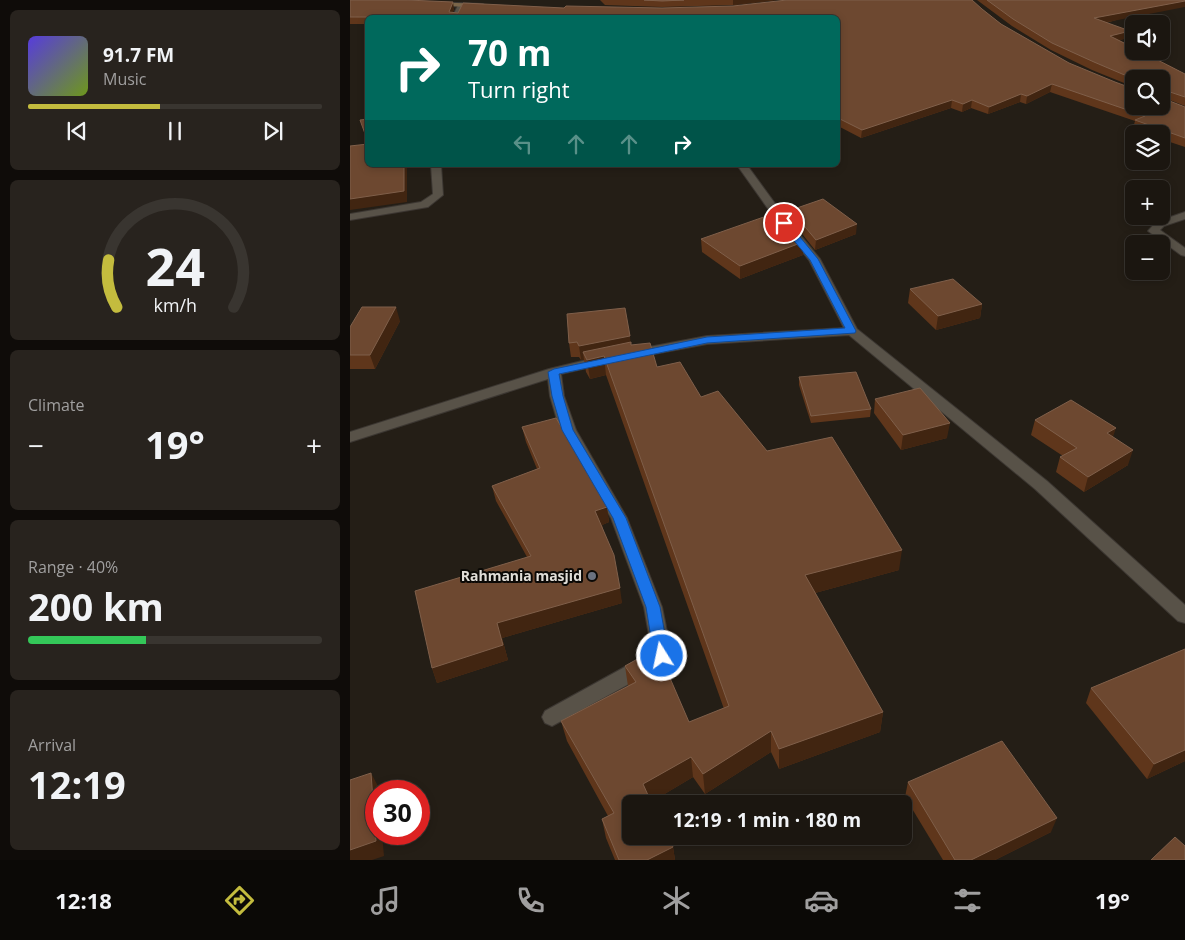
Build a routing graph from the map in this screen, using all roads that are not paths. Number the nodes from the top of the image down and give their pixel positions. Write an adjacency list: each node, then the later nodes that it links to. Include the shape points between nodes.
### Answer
1 (424, 3): 2 (main road)
2 (461, 4): 3 (main road); 4 (street)
3 (492, 6)
4 (456, 15)
5 (436, 167): 8 (street, via 438,195 424,206)
6 (743, 167): 10 (street, via 814,259)
7 (1185, 215): 9 (street, via 1160,224 1154,231)
8 (350, 216)
9 (1185, 253)
10 (852, 331): 11 (street, via 707,340); 13 (street, via 1042,485)
11 (554, 372): 12 (street); 14 (street, via 557,396 568,430 619,518 650,598 662,656)
12 (350, 437)
13 (1185, 616)
14 (552, 717)

